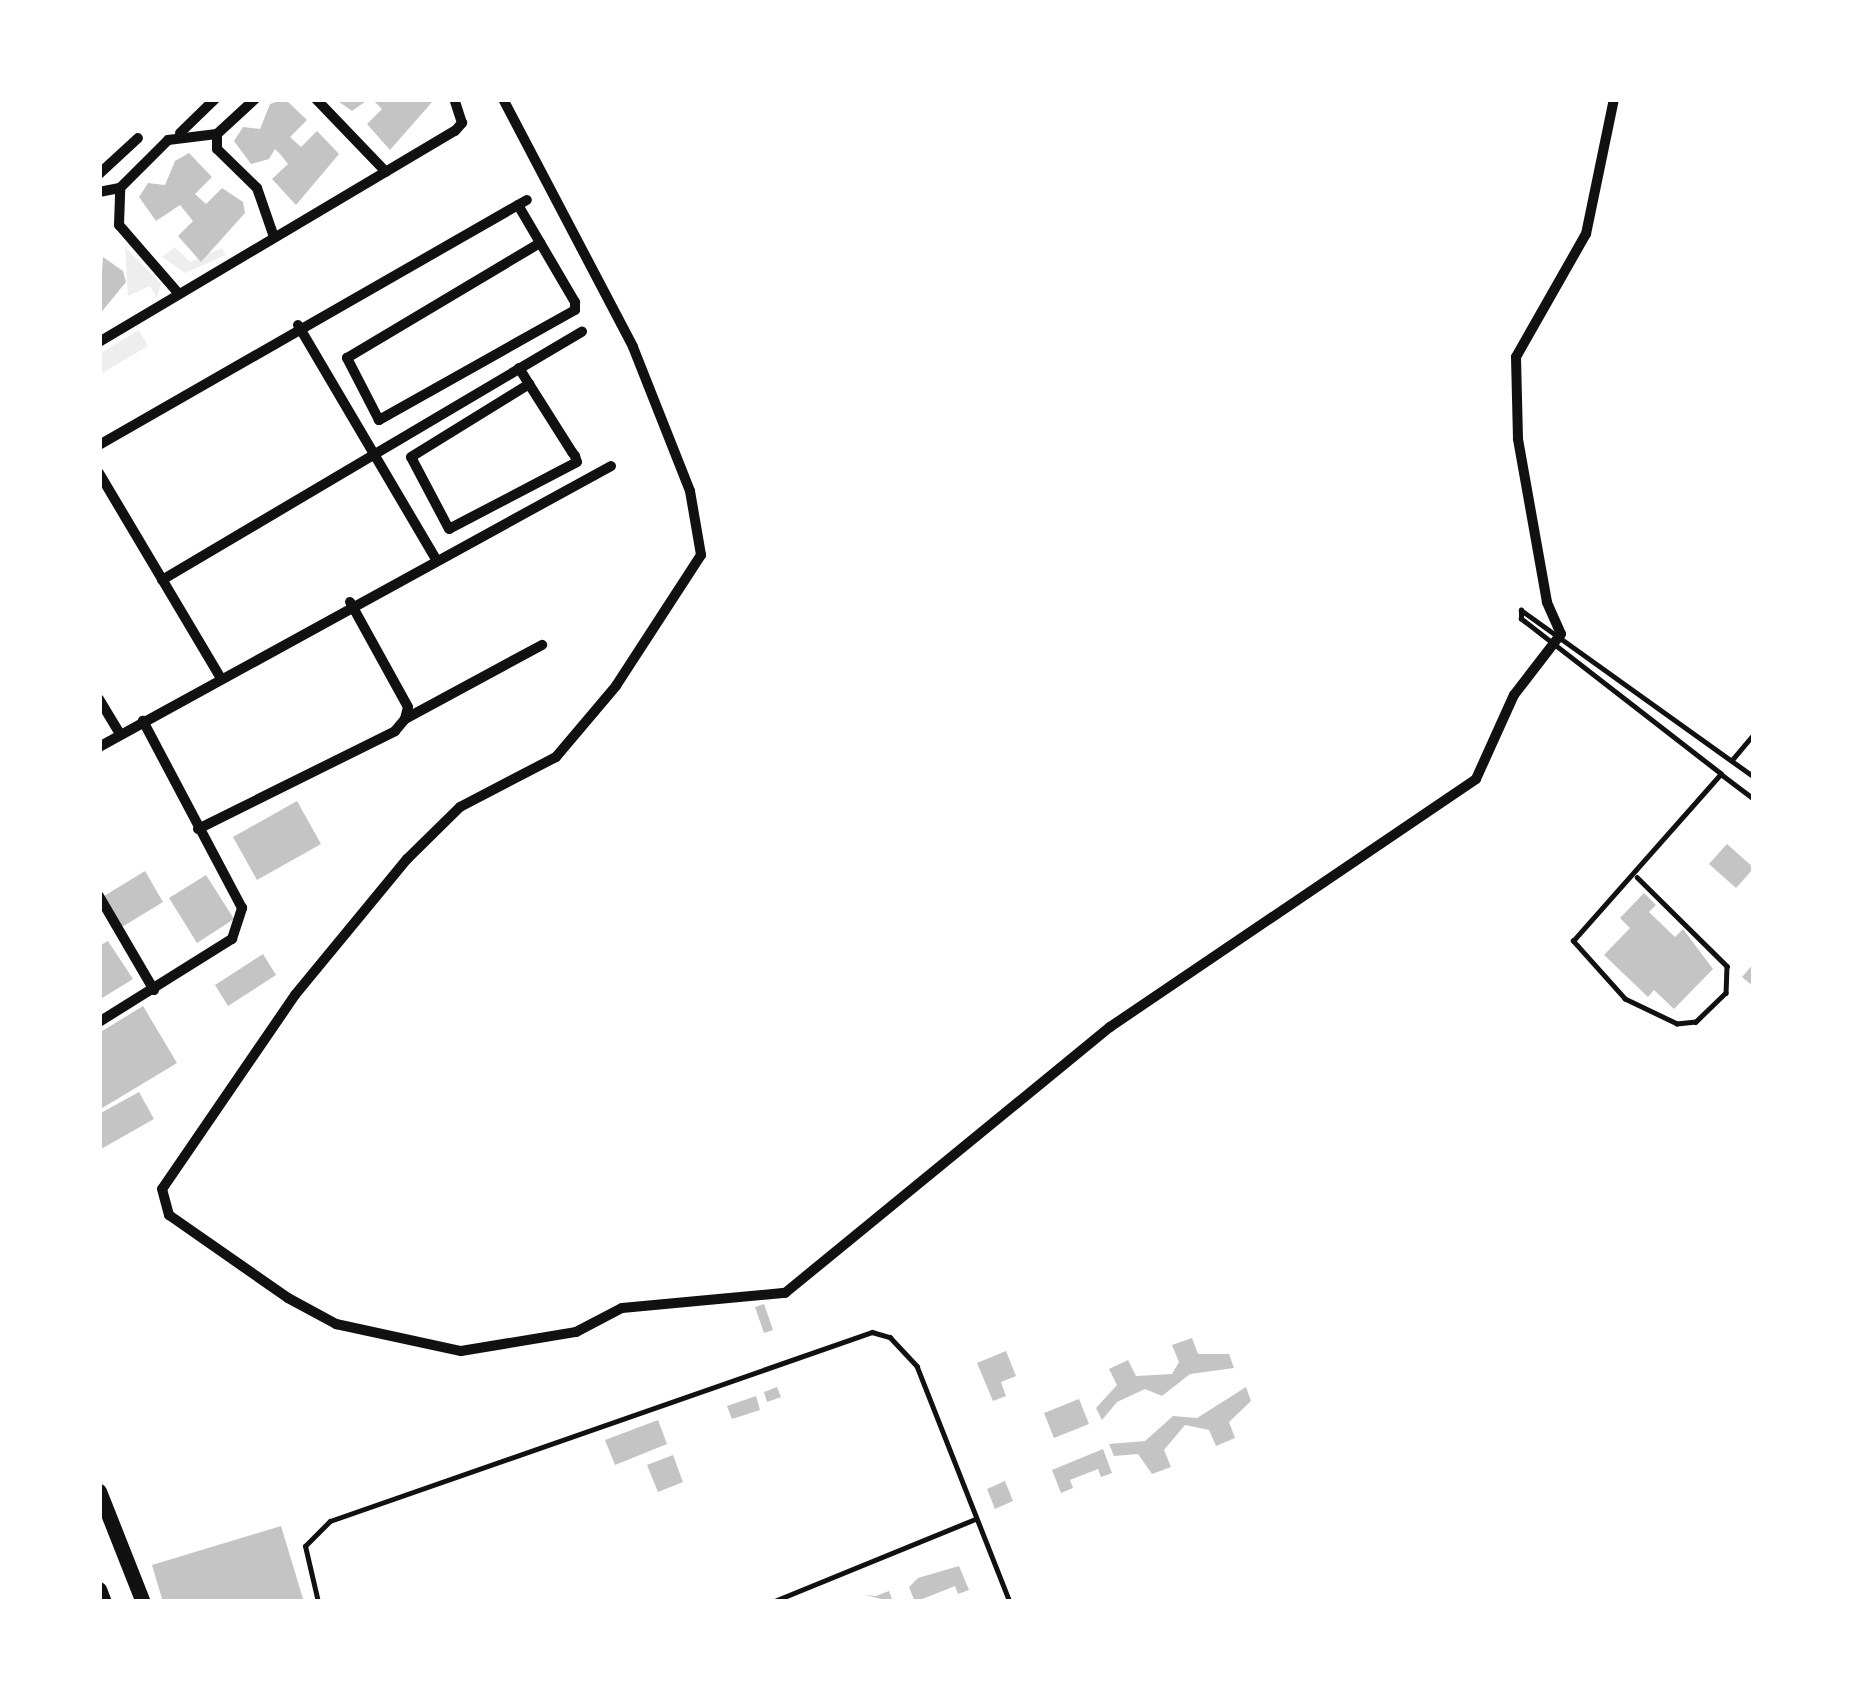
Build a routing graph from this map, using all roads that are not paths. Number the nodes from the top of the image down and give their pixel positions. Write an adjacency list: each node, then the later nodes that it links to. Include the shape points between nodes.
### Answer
1 (215, 99): 8 (street)
2 (255, 99): 7 (street)
3 (316, 99): 10 (street)
4 (454, 99): 10 (street, via 459,128)
5 (503, 99): 29 (street, via 633,347 696,510 701,555 616,686 556,757 460,807 406,860 295,995 162,1189 169,1215 199,1240 336,1324 461,1351 576,1332 622,1307 784,1293 1110,1027 1462,794 1514,695)
6 (1614, 99): 29 (street, via 1586,234 1516,357 1518,439)
7 (217, 134): 8 (street); 14 (street, via 217,149 257,188)
8 (178, 136): 12 (street)
9 (138, 138): 11 (street)
10 (386, 172): 14 (street)
11 (99, 174)
12 (120, 188): 13 (street); 16 (street, via 119,226)
13 (99, 191)
14 (274, 237): 16 (street)
15 (540, 243): 15 (street, via 573,311 379,420 347,358); 17 (street, via 522,203)
16 (179, 294): 19 (street)
17 (298, 325): 22 (street); 23 (street)
18 (582, 332): 20 (street)
19 (99, 342)
20 (520, 368): 21 (street); 23 (street)
21 (529, 384): 21 (street, via 577,462 449,529 411,457)
22 (99, 445)
23 (374, 453): 26 (street); 27 (street)
24 (611, 466): 26 (street)
25 (99, 472): 27 (street)
26 (436, 558): 28 (street)
27 (162, 580): 31 (street)
28 (350, 602): 31 (street); 33 (street, via 408,706)
29 (1557, 639): 29 (lane, via 1521,610 1521,619); 38 (lane); 39 (lane)
30 (542, 645): 33 (street)
31 (220, 677): 34 (street)
32 (99, 699): 35 (street)
33 (405, 719): 42 (street)
34 (143, 721): 35 (street); 42 (street)
35 (120, 734): 37 (street)
36 (1754, 734): 38 (lane)
37 (99, 747)
38 (1732, 760): 40 (lane)
39 (1721, 774): 41 (lane); 43 (lane)
40 (1754, 777)
41 (1754, 799)
42 (198, 829): 45 (street, via 237,891 239,926 232,939)
43 (1636, 877): 43 (lane, via 1572,946 1624,999 1677,1024 1696,1022 1726,993 1727,966)
44 (99, 896): 45 (street)
45 (154, 990): 46 (street)
46 (99, 1022)
47 (99, 1491): 51 (main road)
48 (975, 1519): 52 (lane, via 916,1366 890,1337 872,1332 330,1521 305,1546); 53 (lane); 54 (lane)
49 (99, 1589): 50 (main road)
50 (104, 1602)
51 (143, 1602)
52 (318, 1602)
53 (772, 1602)
54 (1010, 1602)

